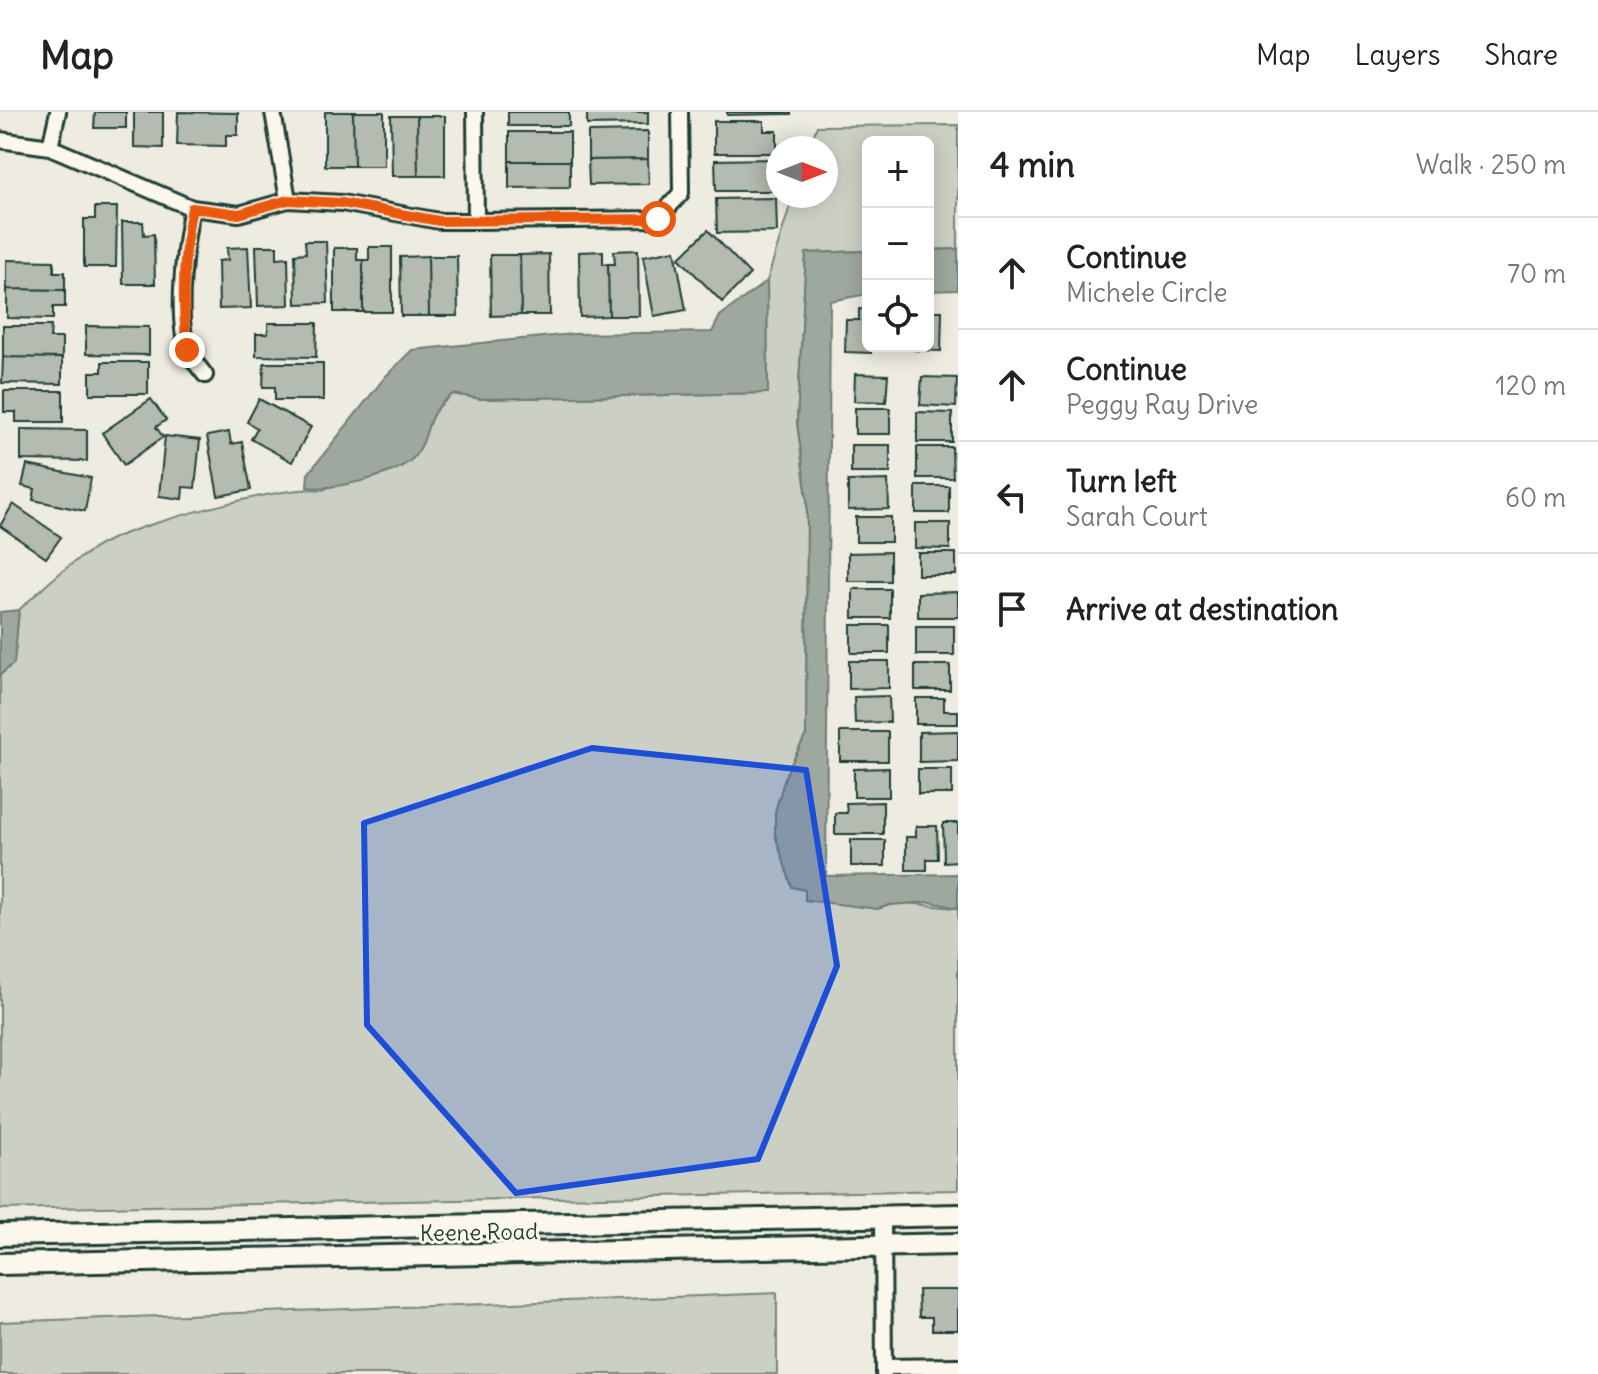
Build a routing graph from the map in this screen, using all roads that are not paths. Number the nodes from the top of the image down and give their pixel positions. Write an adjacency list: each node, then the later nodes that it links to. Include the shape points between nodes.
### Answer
1 (58, 112): 6 (street)
2 (273, 112): 7 (street)
3 (475, 112): 9 (street)
4 (680, 112): 9 (street, via 681,193 658,219)
5 (0, 140): 6 (street)
6 (50, 147): 8 (street)
7 (288, 200): 8 (street, via 239,214); 9 (street, via 342,203 439,221)
8 (192, 208): 10 (street, via 185,240 183,314 187,350)
9 (476, 221)
10 (205, 375)
11 (958, 1215): 12 (main road, Keene Road)
12 (883, 1217): 13 (main road, Keene Road); 15 (street)
13 (0, 1235)
14 (958, 1244): 15 (main road, Keene Road)
15 (883, 1246): 16 (main road, Keene Road); 18 (street)
16 (0, 1264)
17 (958, 1366): 18 (street)
18 (884, 1371)

